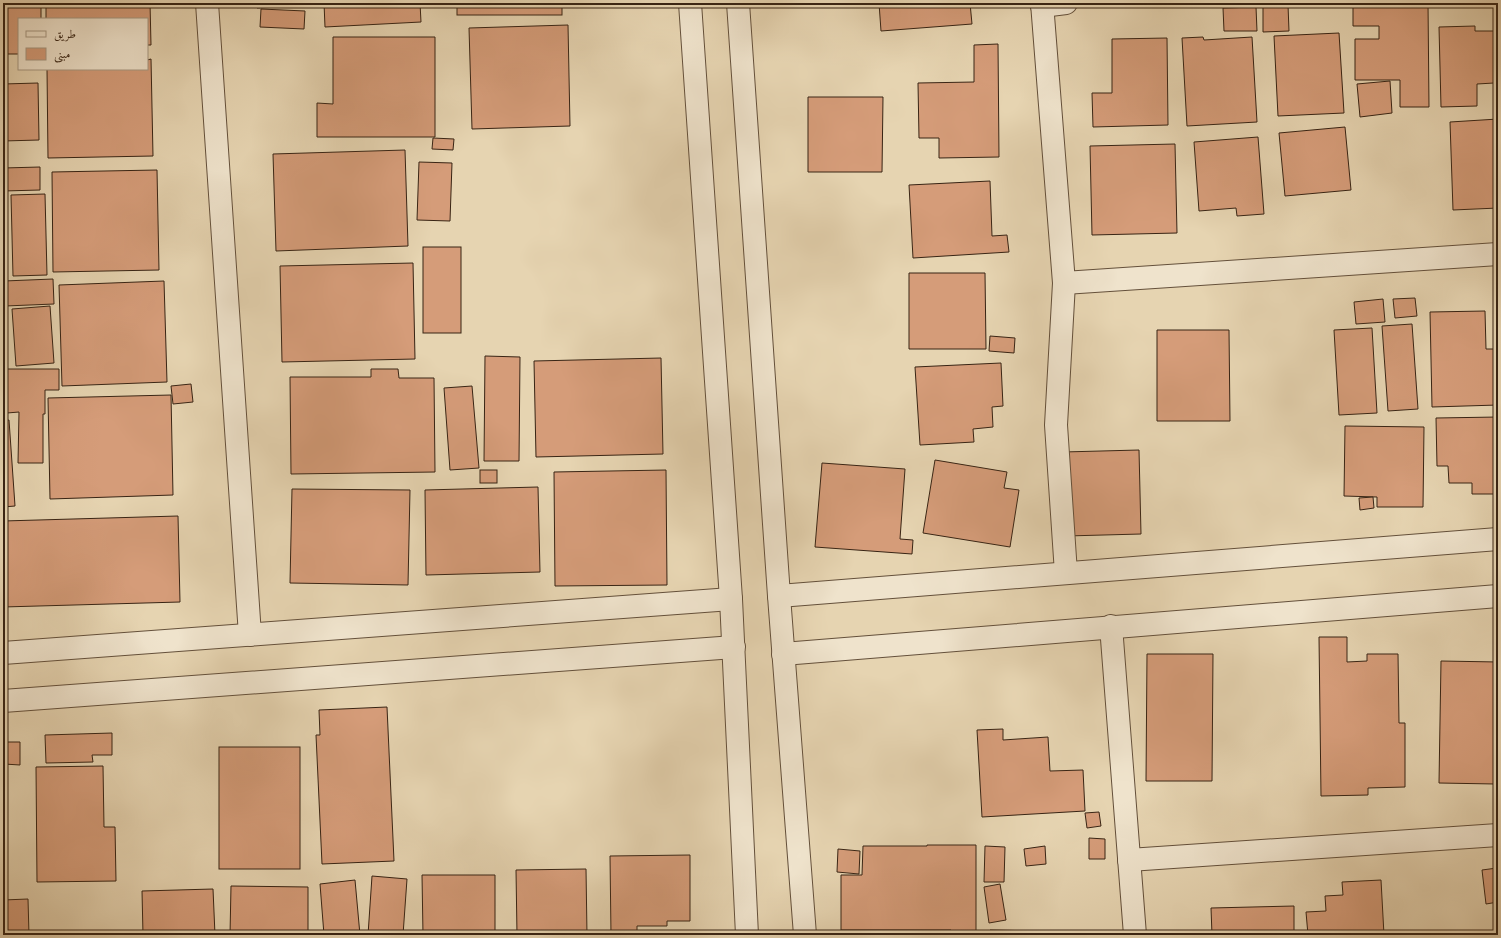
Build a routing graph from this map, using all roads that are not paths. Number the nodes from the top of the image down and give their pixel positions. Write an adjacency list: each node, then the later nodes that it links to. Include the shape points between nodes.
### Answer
1 (207, 3): 14 (street)
2 (690, 3): 12 (street)
3 (738, 3): 10 (street)
4 (1066, 3): 5 (street)
5 (1042, 5): 7 (street)
6 (1498, 254): 7 (street)
7 (1064, 283): 9 (street, via 1056,425)
8 (1498, 539): 9 (street)
9 (1066, 573): 10 (street)
10 (779, 596): 17 (street)
11 (1498, 596): 13 (street)
12 (731, 599): 14 (street); 15 (street)
13 (1111, 626): 17 (street); 20 (street)
14 (250, 635): 16 (street)
15 (734, 646): 18 (street); 21 (street)
16 (3, 653)
17 (783, 654): 22 (street)
18 (3, 701)
19 (1498, 835): 20 (street)
20 (1129, 860): 23 (street)
21 (747, 935)
22 (805, 935)
23 (1135, 935)

